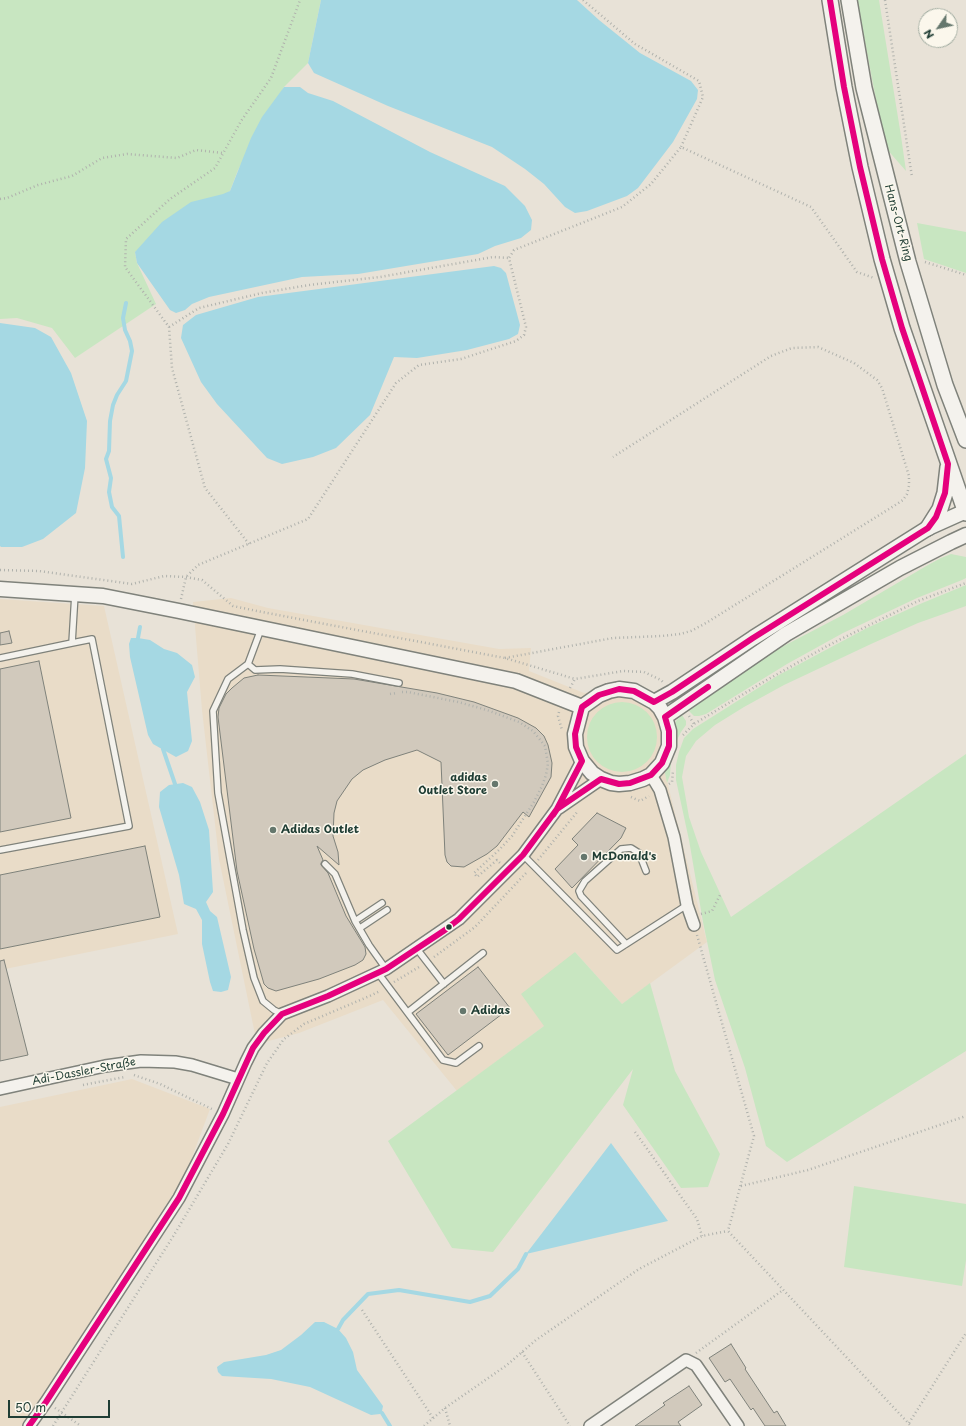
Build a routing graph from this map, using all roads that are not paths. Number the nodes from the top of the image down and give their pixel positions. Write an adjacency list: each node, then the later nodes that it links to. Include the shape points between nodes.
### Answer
1 (830, 0): 4 (main road, Hans-Ort-Ring, via 844,88 882,259 902,328)
2 (849, 0): 3 (main road, Hans-Ort-Ring, via 864,88 908,262 945,385)
3 (966, 440)
4 (948, 464): 5 (main road, Hans-Ort-Ring); 6 (main road, via 940,509)
5 (966, 512): 6 (street)
6 (928, 528): 15 (street)
7 (966, 536): 17 (street, via 900,568 786,634)
8 (0, 589): 9 (street)
9 (75, 594): 10 (street, via 103,596); 11 (lane)
10 (261, 629): 13 (lane); 16 (street, via 516,681)
11 (72, 643): 12 (lane); 22 (lane, via 92,639 129,826)
12 (0, 658)
13 (248, 664): 14 (lane, via 255,670 280,669 352,674); 38 (lane, via 228,679 213,711 218,793 254,978 263,1001)
14 (399, 683)
15 (654, 702): 16 (street, via 634,691 619,689 599,695); 17 (street)
16 (582, 707): 18 (street, via 575,734 576,747)
17 (665, 717): 19 (street, via 669,731 669,746 662,763)
18 (582, 761): 20 (street); 21 (street)
19 (651, 774): 20 (street, via 630,783 619,784); 27 (street, via 660,790 674,837)
20 (601, 779): 21 (street)
21 (557, 809): 23 (street)
22 (0, 850)
23 (523, 854): 32 (lane, via 617,950); 33 (street, via 459,919)
24 (324, 864): 29 (lane, via 335,874)
25 (646, 871): 32 (lane, via 639,853 631,848 621,849 585,881 578,891)
26 (382, 903): 29 (lane)
27 (687, 905): 30 (street); 32 (lane)
28 (387, 910): 31 (lane)
29 (355, 921): 31 (lane)
30 (692, 921)
31 (360, 928): 35 (lane)
32 (626, 944)
33 (417, 948): 35 (street); 36 (lane)
34 (483, 953): 36 (lane)
35 (382, 971): 37 (lane, via 388,986); 38 (street)
36 (444, 984): 37 (lane)
37 (408, 1012): 39 (lane, via 443,1060 456,1063)
38 (282, 1014): 40 (street, via 253,1048)
39 (479, 1046)
40 (238, 1079): 41 (street, Adi-Dassler-Straße, via 192,1065 141,1061 105,1066); 42 (street, via 223,1114 179,1198)
41 (0, 1089)
42 (29, 1426)
43 (590, 1426): 44 (street, via 686,1360 696,1365)
44 (738, 1426)

